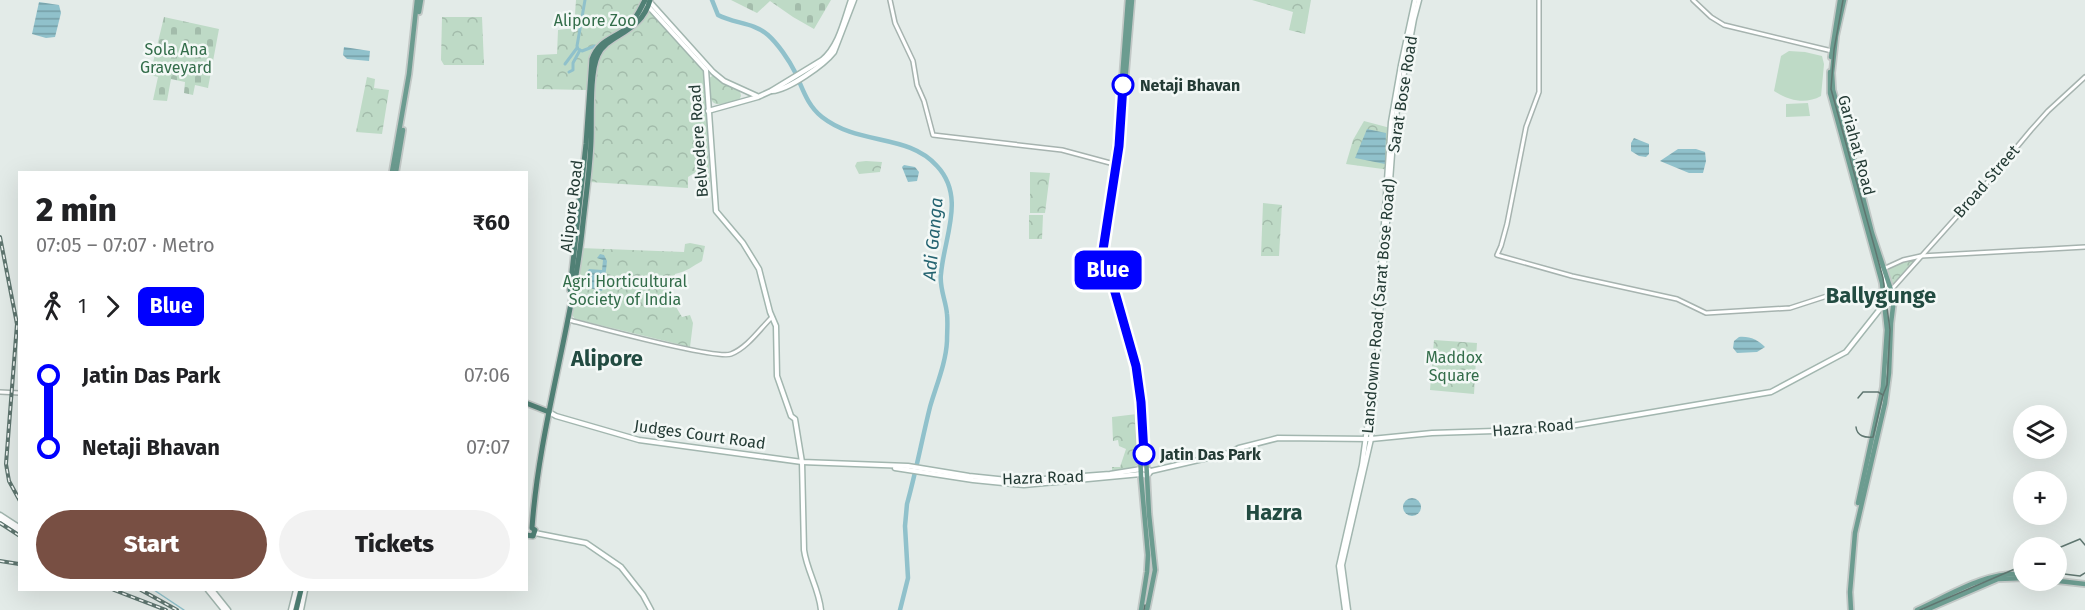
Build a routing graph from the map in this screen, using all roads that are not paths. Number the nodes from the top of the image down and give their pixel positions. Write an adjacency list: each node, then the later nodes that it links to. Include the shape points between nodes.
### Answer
1 (419, 0): 19 (main road, via 410,84)
2 (853, 0): 15 (main road, via 830,54); 15 (main road, via 834,52)
3 (890, 0): 18 (street, via 891,13 913,60 933,135 1062,150)
4 (1130, 0): 18 (main road); 21 (main road, via 1119,155)
5 (1417, 0): 36 (main road, Sarat Bose Road, via 1394,127)
6 (1539, 0): 27 (street, via 1539,92 1526,127 1497,255 1677,299 1706,313 1790,308 1837,295)
7 (1693, 0): 10 (street, via 1724,24)
8 (1842, 0): 10 (main road, Gariahat Road); 25 (main road, Gariahat Road, via 1833,90)
9 (647, 2): 11 (main road); 30 (highway, Alipore Road, via 638,23 598,54 587,187)
10 (1832, 51): 27 (main road, Gariahat Road, via 1830,93)
11 (706, 67): 12 (main road); 13 (main road, Belvedere Road)
12 (713, 72): 13 (main road); 16 (main road)
13 (707, 76): 17 (main road, Belvedere Road)
14 (2085, 77): 22 (street, Broad Street, via 2031,130)
15 (787, 83): 16 (main road)
16 (758, 97): 17 (main road)
17 (708, 111): 31 (main road, Belvedere Road, via 716,211 755,260)
18 (1114, 164): 21 (main road)
19 (394, 171)
20 (2085, 247): 22 (street)
21 (1103, 251): 39 (main road, via 1135,371)
22 (1921, 256): 23 (street); 24 (street, Broad Street)
23 (1910, 258): 24 (street); 25 (street)
24 (1914, 264): 26 (street, Broad Street)
25 (1884, 268): 26 (main road, Gariahat Road); 27 (street, Gariahat Road)
26 (1892, 289): 27 (street, Broad Street); 29 (main road, Gariahat Road)
27 (1883, 295): 28 (main road, Gariahat Road)
28 (1884, 304): 29 (main road); 36 (main road, Hazra Road, via 1846,352 1771,392 1553,429); 40 (main road, Gariahat Road, via 1885,375)
29 (1894, 304): 40 (main road, Gariahat Road, via 1885,403)
30 (569, 318): 31 (street, via 726,355 734,353); 35 (highway, Alipore Road)
31 (772, 318): 37 (main road, Belvedere Road, via 778,335 777,376 795,419)
32 (0, 392): 33 (street)
33 (18, 393)
34 (528, 404): 35 (highway, Judges Court Road)
35 (550, 409): 37 (main road, Judges Court Road, via 556,416 639,440); 44 (highway, Alipore Road)
36 (1369, 439): 39 (main road, Hazra Road, via 1278,438 1220,456); 41 (main road, Sarat Bose Road); 60 (main road, Lansdowne Road (Sarat Bose Road), via 1339,566)
37 (802, 463): 38 (main road); 38 (main road); 57 (main road, Belvedere Road, via 805,554)
38 (908, 467): 39 (main road, Hazra Road, via 1024,485)
39 (1145, 472): 58 (main road, via 1148,561); 59 (main road, via 1155,570)
40 (1859, 504): 61 (main road, via 1848,585)
41 (1355, 510): 60 (main road, Lansdowne Road (Sarat Bose Road), via 1342,565)
42 (0, 517): 43 (main road)
43 (18, 529)
44 (531, 533): 56 (main road, Alipore Road, via 586,543 621,567)
45 (2013, 576): 63 (main road, via 1998,579)
46 (2013, 576): 62 (main road, via 1993,576)
47 (2067, 580): 49 (main road)
48 (2067, 581): 49 (main road)
49 (2085, 583)
50 (211, 591): 53 (main road)
51 (300, 591): 54 (highway)
52 (300, 591): 55 (main road)
53 (226, 610)
54 (294, 610)
55 (301, 610)
56 (651, 610)
57 (821, 610)
58 (1141, 610)
59 (1147, 610)
60 (1347, 610)
61 (1850, 610)
62 (1917, 610)
63 (1926, 610)

